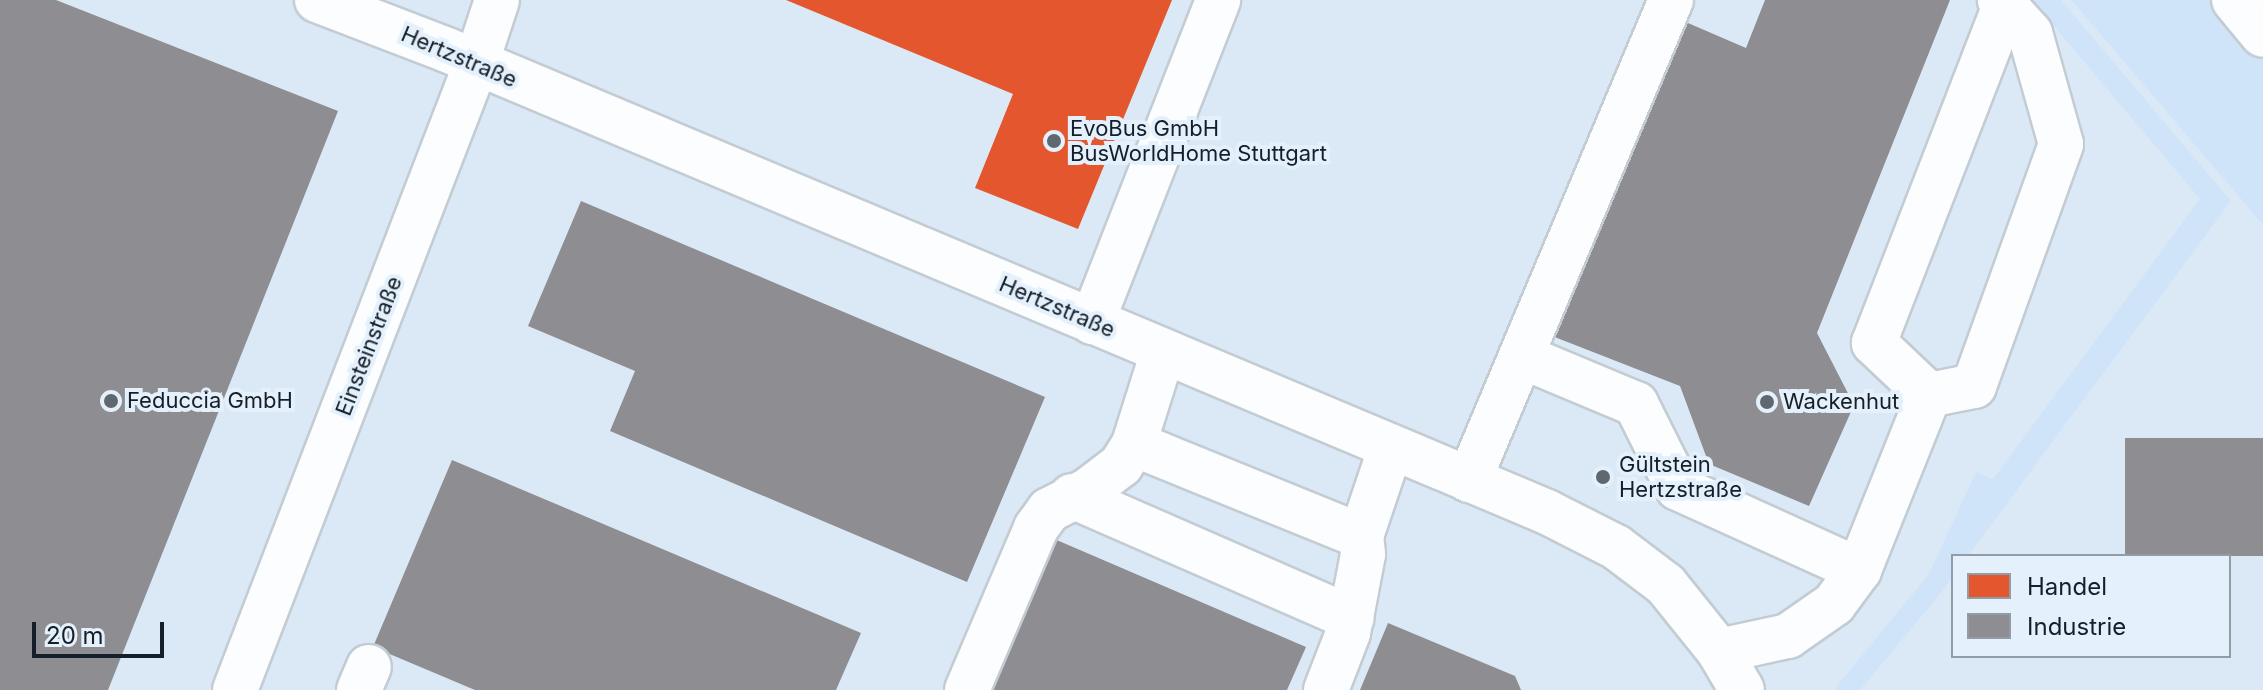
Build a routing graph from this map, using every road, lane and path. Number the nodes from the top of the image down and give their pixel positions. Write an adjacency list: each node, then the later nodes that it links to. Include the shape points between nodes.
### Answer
1 (317, 0): 8 (street, Hertzstraße)
2 (497, 0): 8 (street, Einsteinstraße)
3 (1218, 0): 9 (street)
4 (1671, 0): 11 (street)
5 (2234, 0): 7 (street)
6 (2003, 2): 12 (street, via 1874,343); 12 (street, via 2030,33 2061,144 1974,386)
7 (2263, 35)
8 (476, 64): 9 (street, Hertzstraße); 22 (street, Einsteinstraße)
9 (1092, 322): 10 (street, Hertzstraße)
10 (1163, 352): 13 (street); 14 (street, Hertzstraße)
11 (1521, 356): 15 (street); 18 (street, via 1636,404 1678,488)
12 (1929, 395): 18 (street)
13 (1134, 444): 16 (street, via 1121,465); 17 (street)
14 (1391, 447): 15 (street, Hertzstraße); 17 (street)
15 (1469, 480): 20 (street, Hertzstraße, via 1616,547 1666,585)
16 (1072, 496): 19 (street); 21 (street, via 1049,510 1036,528)
17 (1361, 536): 19 (street, via 1363,554)
18 (1859, 570): 20 (street, via 1834,604 1788,636)
19 (1351, 618): 23 (street)
20 (1719, 651): 24 (street, Hertzstraße)
21 (950, 679)
22 (235, 690)
23 (1326, 690)
24 (1742, 690)

